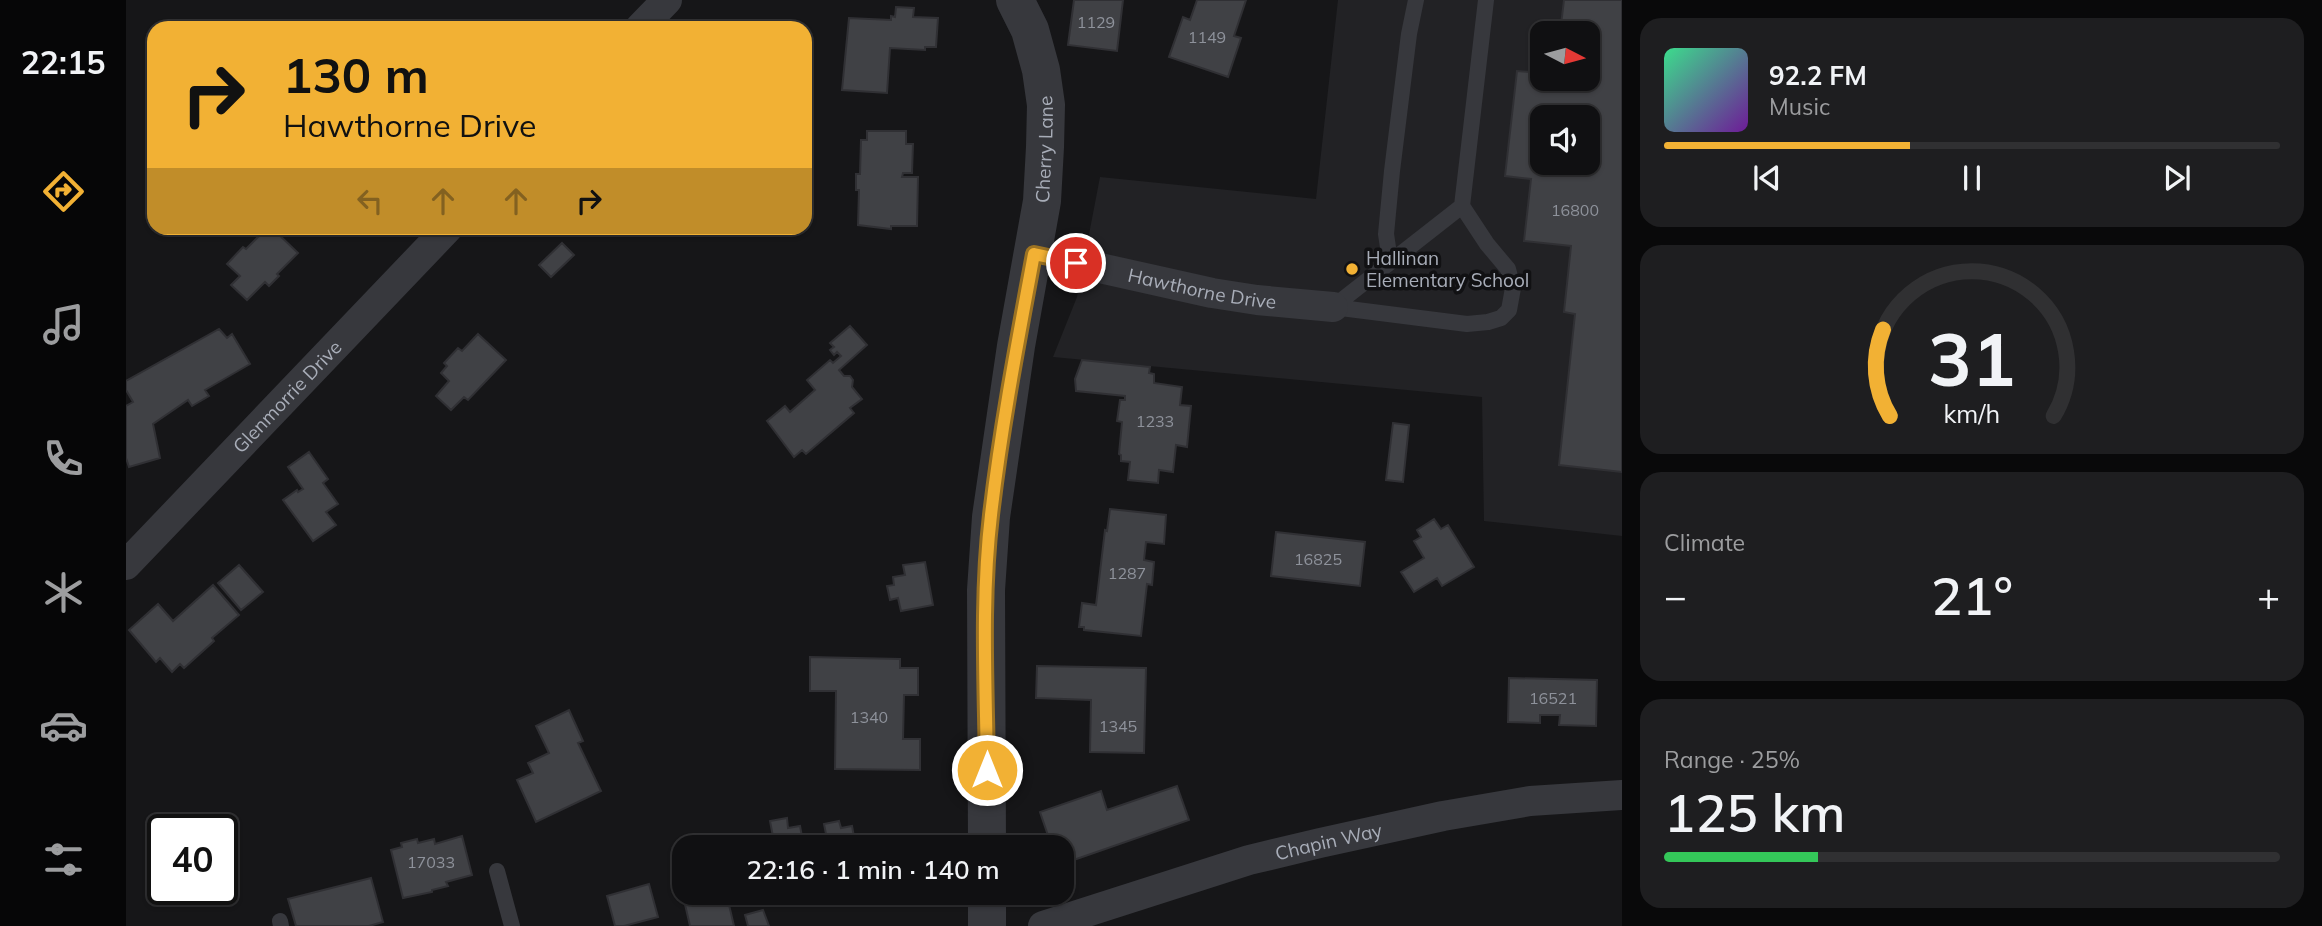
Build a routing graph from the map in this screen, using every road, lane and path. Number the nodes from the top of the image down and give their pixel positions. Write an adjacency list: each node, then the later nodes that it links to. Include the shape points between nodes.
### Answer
1 (667, 0): 5 (street)
2 (1015, 0): 8 (street, Cherry Lane, via 1034,43 1046,105 1042,201)
3 (1416, 0): 9 (lane, via 1392,171 1386,234)
4 (1486, 0): 6 (lane)
5 (646, 21)
6 (1462, 206): 9 (lane); 10 (lane, via 1508,269 1513,288 1508,310 1501,318 1467,324)
7 (441, 235): 11 (street, Glenmorrie Drive)
8 (1034, 254): 10 (street, Hawthorne Drive, via 1212,293); 13 (street, Cherry Lane, via 991,517 986,590)
9 (1390, 261): 10 (lane)
10 (1333, 307)
11 (126, 565)
12 (1622, 795): 18 (street, Chapin Way, via 1530,801 1320,842)
13 (987, 835)
14 (497, 872): 16 (lane)
15 (987, 905): 17 (street)
16 (512, 926)
17 (987, 926)
18 (1043, 926)

